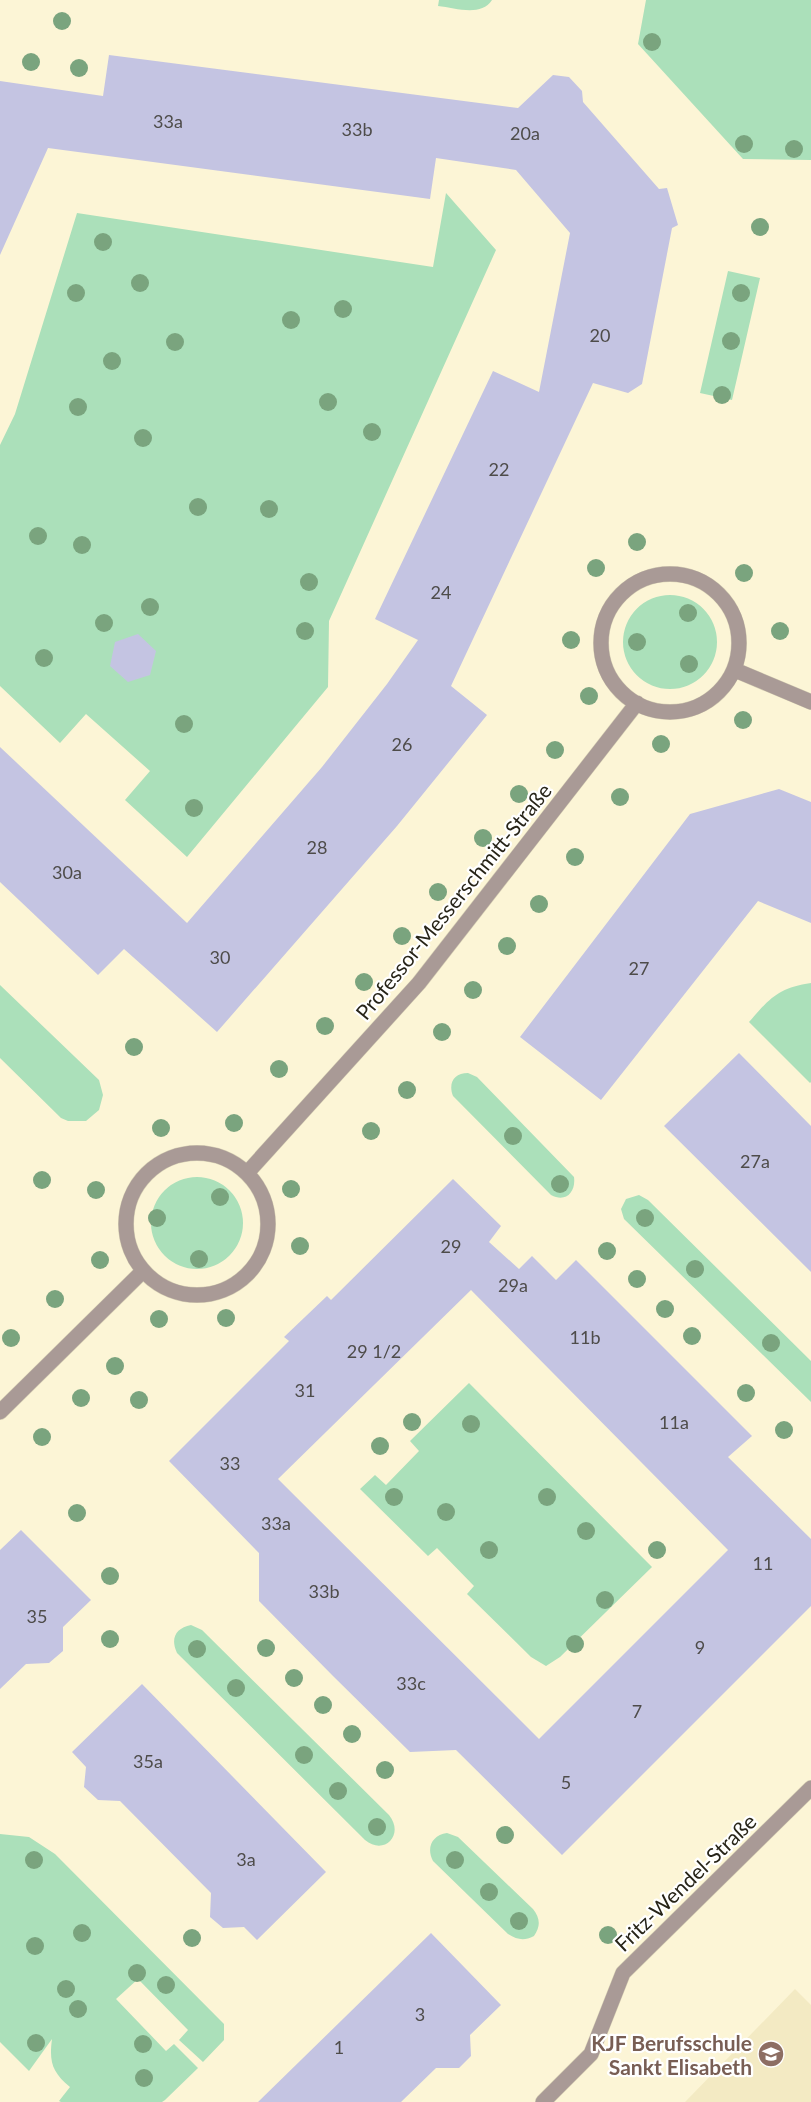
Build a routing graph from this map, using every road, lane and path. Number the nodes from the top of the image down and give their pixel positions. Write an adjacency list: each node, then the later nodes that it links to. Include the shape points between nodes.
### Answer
1 (735, 669): 2 (street); 3 (street, via 724,688 688,710 668,713); 3 (street, via 740,650 739,629 719,593 702,581 683,575 660,575 638,582 620,596 607,615 601,638 603,661 613,682)
2 (811, 702)
3 (637, 703): 4 (street, Professor-Messerschmitt-Straße, via 419,983)
4 (247, 1173): 5 (street, via 233,1162 199,1152 164,1160 150,1171 137,1185 125,1219 132,1256); 5 (street, via 264,1197 268,1226 261,1255 241,1281 208,1295 190,1296 156,1283)
5 (143, 1271): 6 (street)
6 (0, 1412)
7 (811, 1788): 8 (street, Fritz-Wendel-Straße, via 623,1973 591,2054)
8 (543, 2102)

